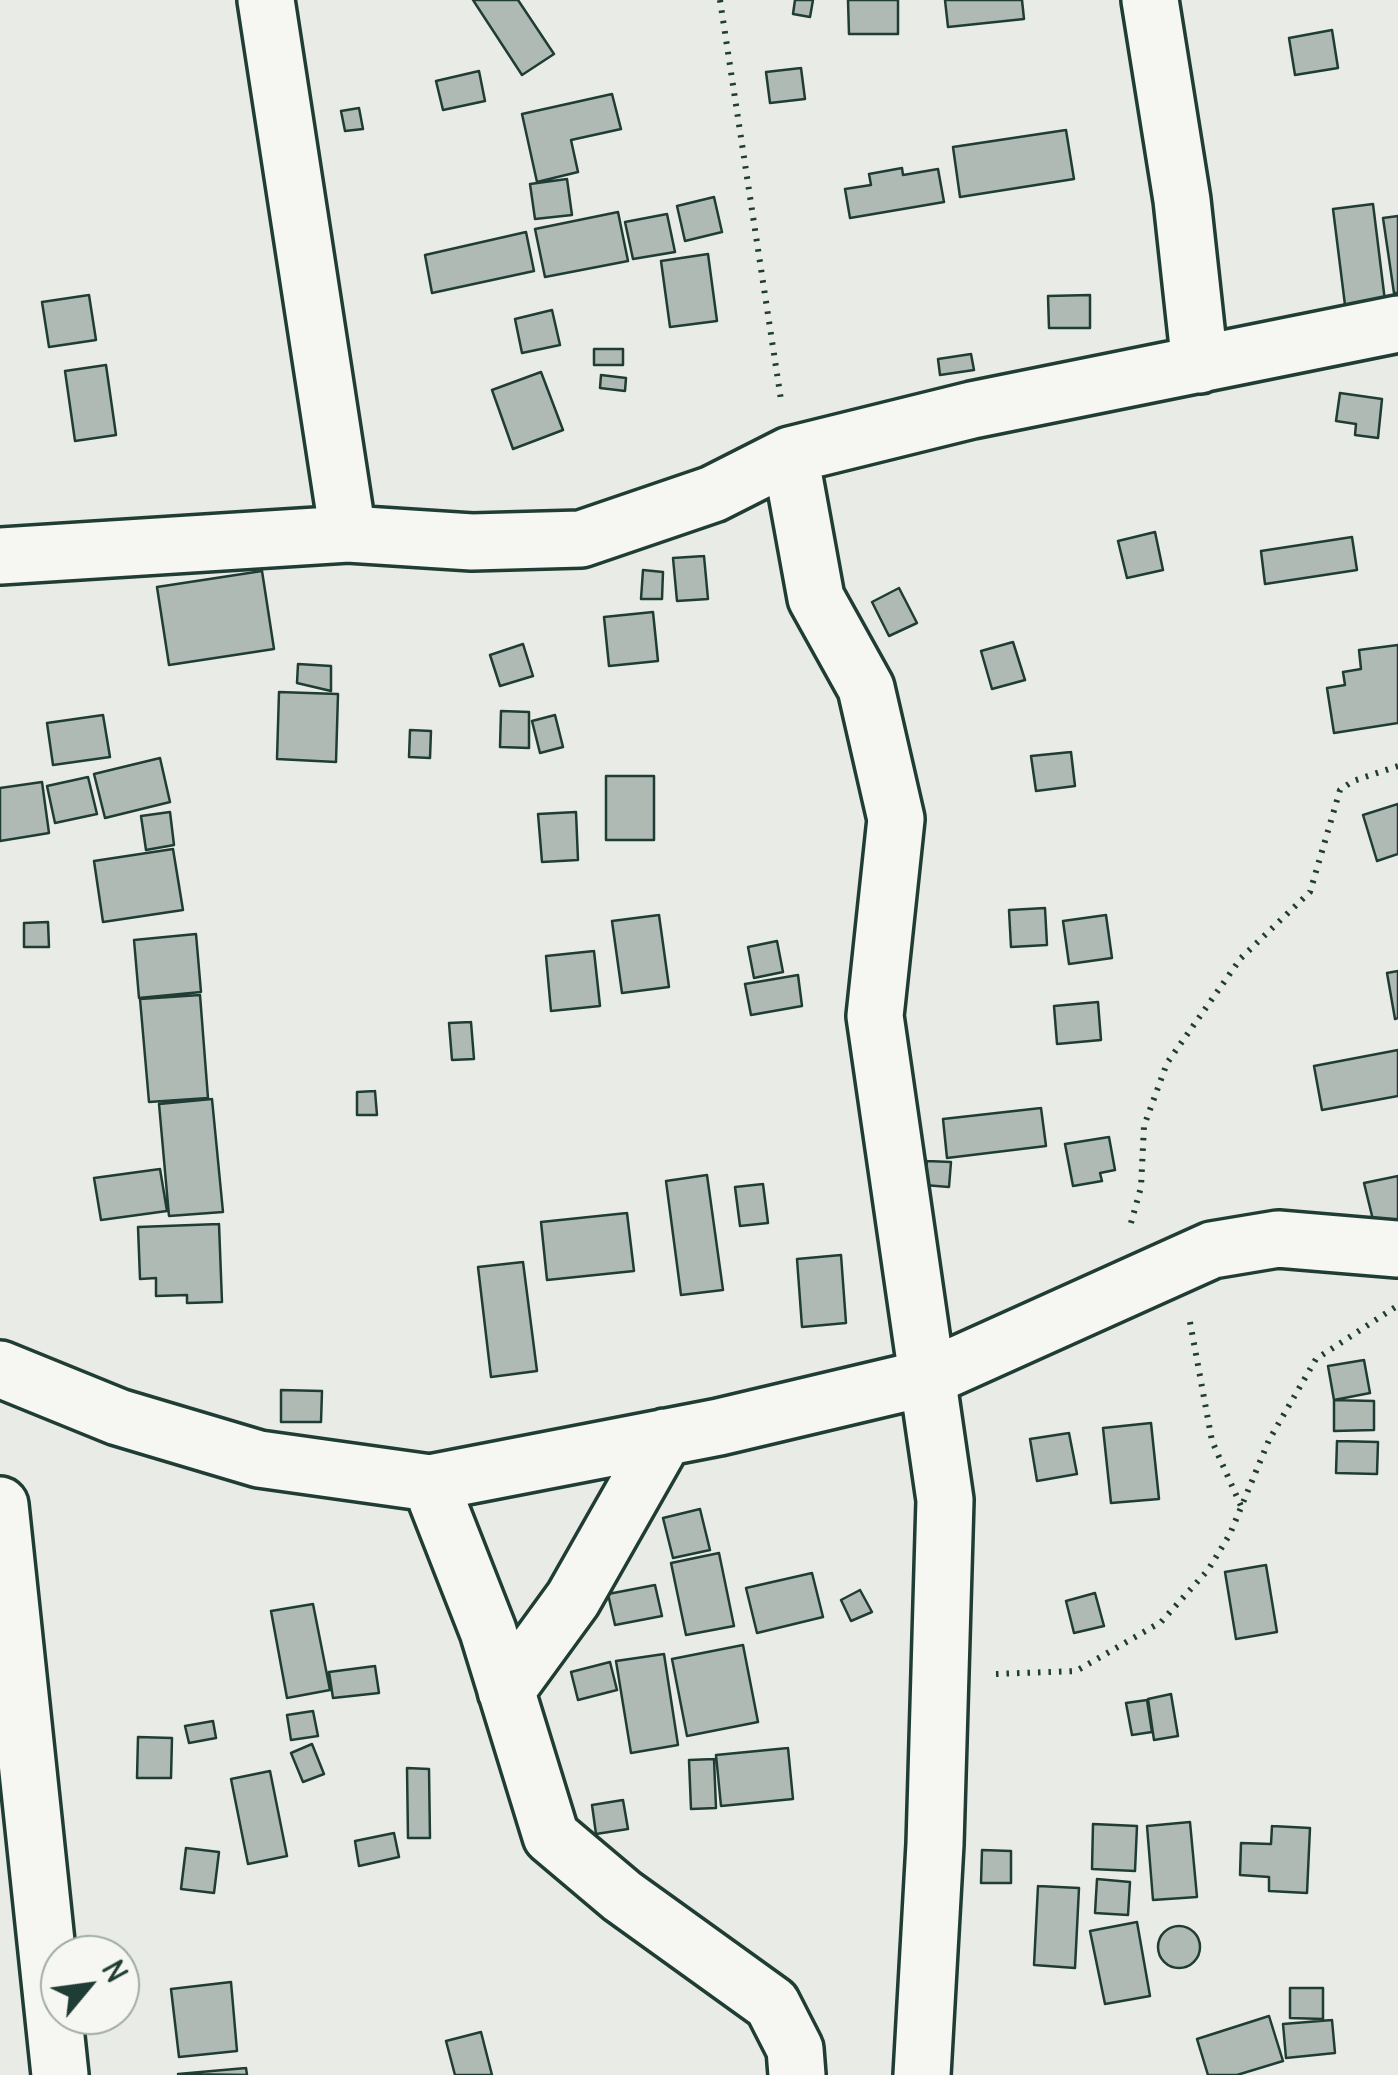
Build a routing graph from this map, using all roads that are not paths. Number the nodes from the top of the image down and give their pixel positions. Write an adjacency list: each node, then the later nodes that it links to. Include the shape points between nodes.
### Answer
1 (266, 0): 6 (street)
2 (1150, 0): 4 (street)
3 (1398, 324): 4 (street)
4 (1200, 364): 5 (street)
5 (790, 455): 6 (street, via 712,494 581,539 472,542); 10 (street, via 816,598 866,688 896,819 875,1016)
6 (348, 534): 7 (street)
7 (0, 556)
8 (1398, 1249): 10 (street, via 1278,1240 1212,1250)
9 (0, 1369): 12 (street, via 118,1417 259,1459)
10 (930, 1376): 11 (street); 17 (street, via 945,1500)
11 (665, 1437): 12 (street); 14 (street, via 582,1584)
12 (430, 1483): 14 (street)
13 (0, 1505): 15 (street)
14 (506, 1692): 16 (street, via 551,1836 772,2004 795,2050)
15 (60, 2075)
16 (797, 2075)
17 (922, 2075)

